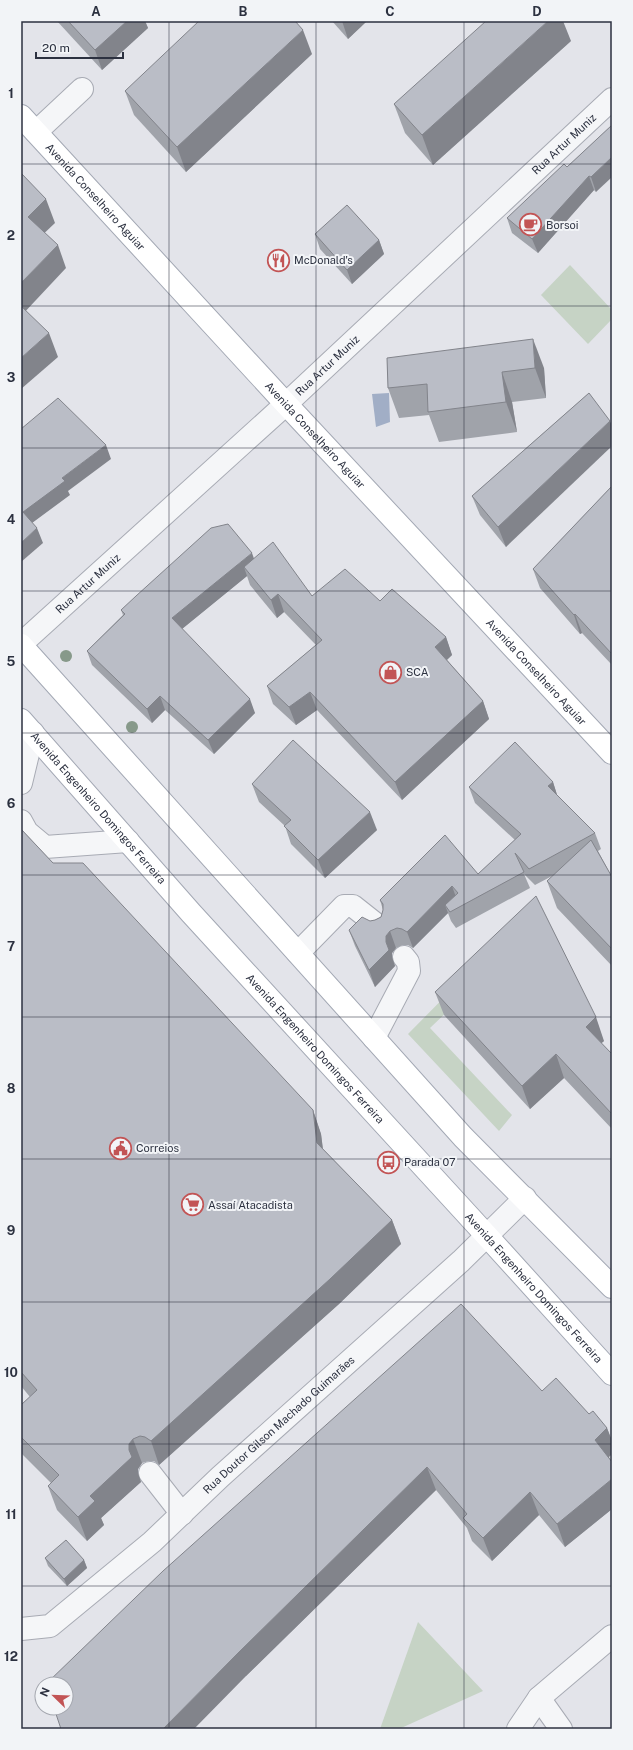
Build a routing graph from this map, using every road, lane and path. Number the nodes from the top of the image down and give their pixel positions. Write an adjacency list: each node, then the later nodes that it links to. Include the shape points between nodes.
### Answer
1 (82, 89): 4 (street)
2 (612, 99): 5 (street, Rua Artur Muniz)
3 (21, 116): 4 (main road, Avenida Conselheiro Aguiar)
4 (36, 132): 5 (main road, Avenida Conselheiro Aguiar)
5 (286, 404): 6 (street, Rua Artur Muniz); 8 (main road, Avenida Conselheiro Aguiar)
6 (21, 645): 13 (main road)
7 (27, 726): 9 (street); 11 (main road, Avenida Engenheiro Domingos Ferreira)
8 (612, 753)
9 (21, 783)
10 (21, 821): 11 (street, via 27,832 45,847)
11 (128, 841): 17 (main road, Avenida Engenheiro Domingos Ferreira)
12 (377, 925): 13 (street, via 353,906 344,906)
13 (298, 953): 15 (main road)
14 (404, 957): 15 (street, via 408,962 409,971)
15 (374, 1038): 16 (main road, via 464,1137)
16 (525, 1198): 17 (street, Rua Doutor Gilson Machado Guimarães); 18 (main road)
17 (487, 1236): 19 (main road, Avenida Engenheiro Domingos Ferreira); 21 (street, Rua Doutor Gilson Machado Guimarães)
18 (612, 1287)
19 (612, 1374)
20 (150, 1473): 21 (street)
21 (182, 1514): 22 (street, Rua Doutor Gilson Machado Guimarães, via 50,1626)
22 (21, 1629)
23 (612, 1636): 24 (street)
24 (539, 1698): 25 (street); 26 (street)
25 (518, 1729)
26 (561, 1729)

